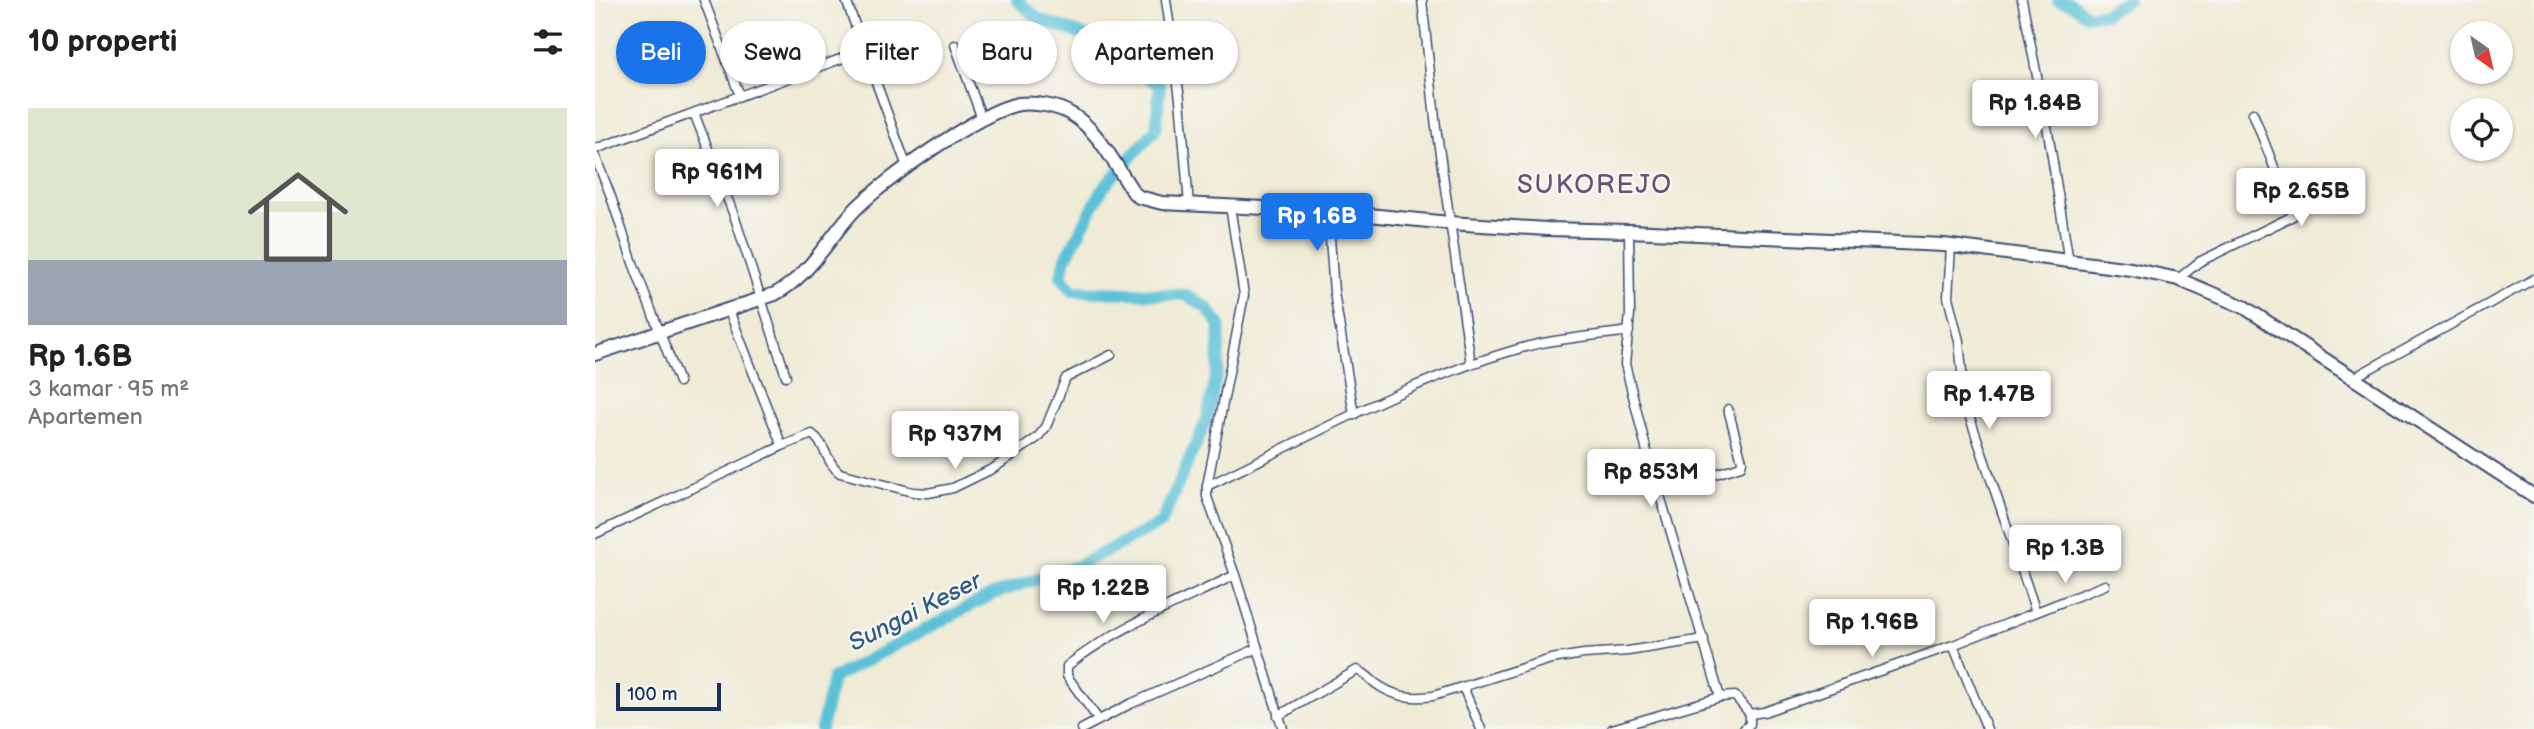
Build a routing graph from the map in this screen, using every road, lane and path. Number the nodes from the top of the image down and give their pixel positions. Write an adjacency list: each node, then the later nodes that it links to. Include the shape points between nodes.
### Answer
1 (704, 0): 10 (street)
2 (846, 0): 6 (street)
3 (1166, 0): 17 (street)
4 (1422, 0): 20 (street)
5 (2022, 0): 23 (street)
6 (854, 21)
7 (955, 45): 13 (street)
8 (840, 59): 10 (street)
9 (877, 84): 16 (street)
10 (740, 96): 11 (street)
11 (694, 113): 14 (street); 26 (street)
12 (2253, 113): 24 (street, via 2293,216 2199,262)
13 (982, 119): 16 (highway); 17 (highway, via 1020,104 1070,113 1106,151 1139,197)
14 (595, 149)
15 (595, 156): 28 (street)
16 (907, 167): 26 (highway, via 853,212 799,279)
17 (1189, 205): 18 (highway)
18 (1230, 206): 19 (highway); 39 (street, via 1244,295)
19 (1328, 211): 20 (highway); 37 (street, via 1334,292)
20 (1449, 223): 21 (highway); 32 (street)
21 (1629, 231): 22 (highway); 29 (street)
22 (1951, 246): 23 (highway); 45 (street, via 1948,298 1959,341 1965,403)
23 (2069, 262): 24 (highway)
24 (2178, 279): 34 (highway, via 2244,307)
25 (2534, 279): 34 (street)
26 (761, 298): 27 (highway); 33 (street)
27 (728, 308): 28 (highway); 38 (street)
28 (659, 331): 30 (highway); 35 (street)
29 (1629, 331): 32 (street, via 1531,346); 40 (street, via 1627,374)
30 (595, 354)
31 (1111, 355): 38 (street, via 1066,378 1037,438 994,468 944,491 913,492 840,473 812,434)
32 (1471, 364): 37 (street)
33 (786, 376)
34 (2353, 378): 41 (highway)
35 (679, 382)
36 (1728, 410): 40 (street, via 1741,466)
37 (1354, 415): 39 (street)
38 (782, 446): 42 (street)
39 (1207, 486): 43 (street, via 1210,509)
40 (1661, 491): 46 (street)
41 (2534, 496)
42 (595, 534)
43 (1234, 575): 48 (street); 53 (street, via 1134,624 1067,666 1067,676)
44 (2105, 585): 45 (street)
45 (2036, 612): 47 (street)
46 (1704, 639): 49 (street, via 1551,659); 50 (street)
47 (1953, 645): 51 (street); 59 (street)
48 (1256, 649): 52 (street); 53 (street)
49 (1463, 687): 52 (street, via 1433,696 1401,697 1357,670); 56 (street)
50 (1720, 697): 51 (street, via 1735,696); 57 (street)
51 (1750, 714): 58 (street, via 1750,724)
52 (1278, 716): 55 (street)
53 (1098, 719): 54 (street)
54 (1082, 729)
55 (1283, 729)
56 (1481, 729)
57 (1612, 729)
58 (1744, 729)
59 (1987, 729)

